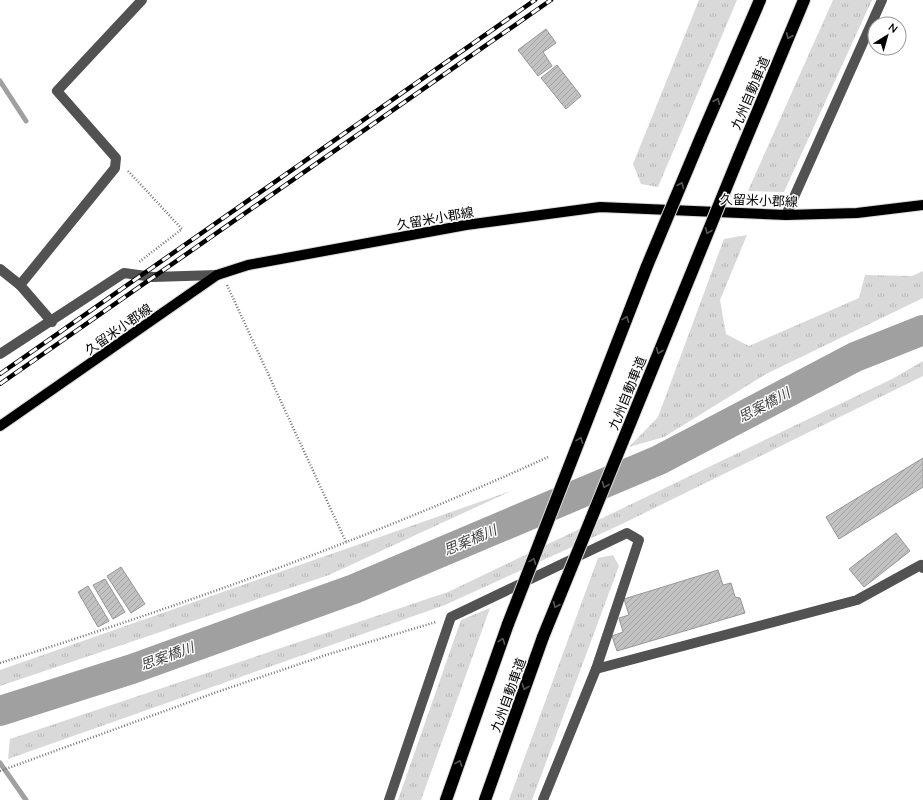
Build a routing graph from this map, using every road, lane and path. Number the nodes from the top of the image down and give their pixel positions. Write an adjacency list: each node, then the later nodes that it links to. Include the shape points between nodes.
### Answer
1 (142, 0): 5 (street, via 56,91)
2 (760, 0): 23 (highway, 九州自動車道, one-way to 2, bridge, via 508,624 647,266)
3 (804, 0): 24 (highway, 九州自動車道, one-way to 24, bridge, via 543,637)
4 (882, 0): 7 (street)
5 (116, 158): 9 (path, via 182,228); 11 (street, via 115,168)
6 (923, 205): 7 (main road, 久留米小郡線, via 857,212)
7 (786, 215): 10 (main road, 久留米小郡線, via 600,207 466,225 248,265)
8 (0, 269): 11 (street)
9 (124, 273): 10 (street, via 154,277); 12 (street)
10 (219, 274): 14 (main road, 久留米小郡線); 16 (path)
11 (20, 285): 12 (street)
12 (52, 322): 13 (street)
13 (0, 354)
14 (0, 426)
15 (548, 457): 16 (path, via 495,482)
16 (346, 542): 19 (path, via 269,573)
17 (923, 568): 20 (street, via 921,565 858,600)
18 (451, 618): 20 (street, via 627,533 639,540); 21 (path, via 326,655 224,689); 22 (street)
19 (0, 663)
20 (596, 669): 25 (street)
21 (0, 771)
22 (389, 800)
23 (446, 800)
24 (485, 800)
25 (543, 800)

